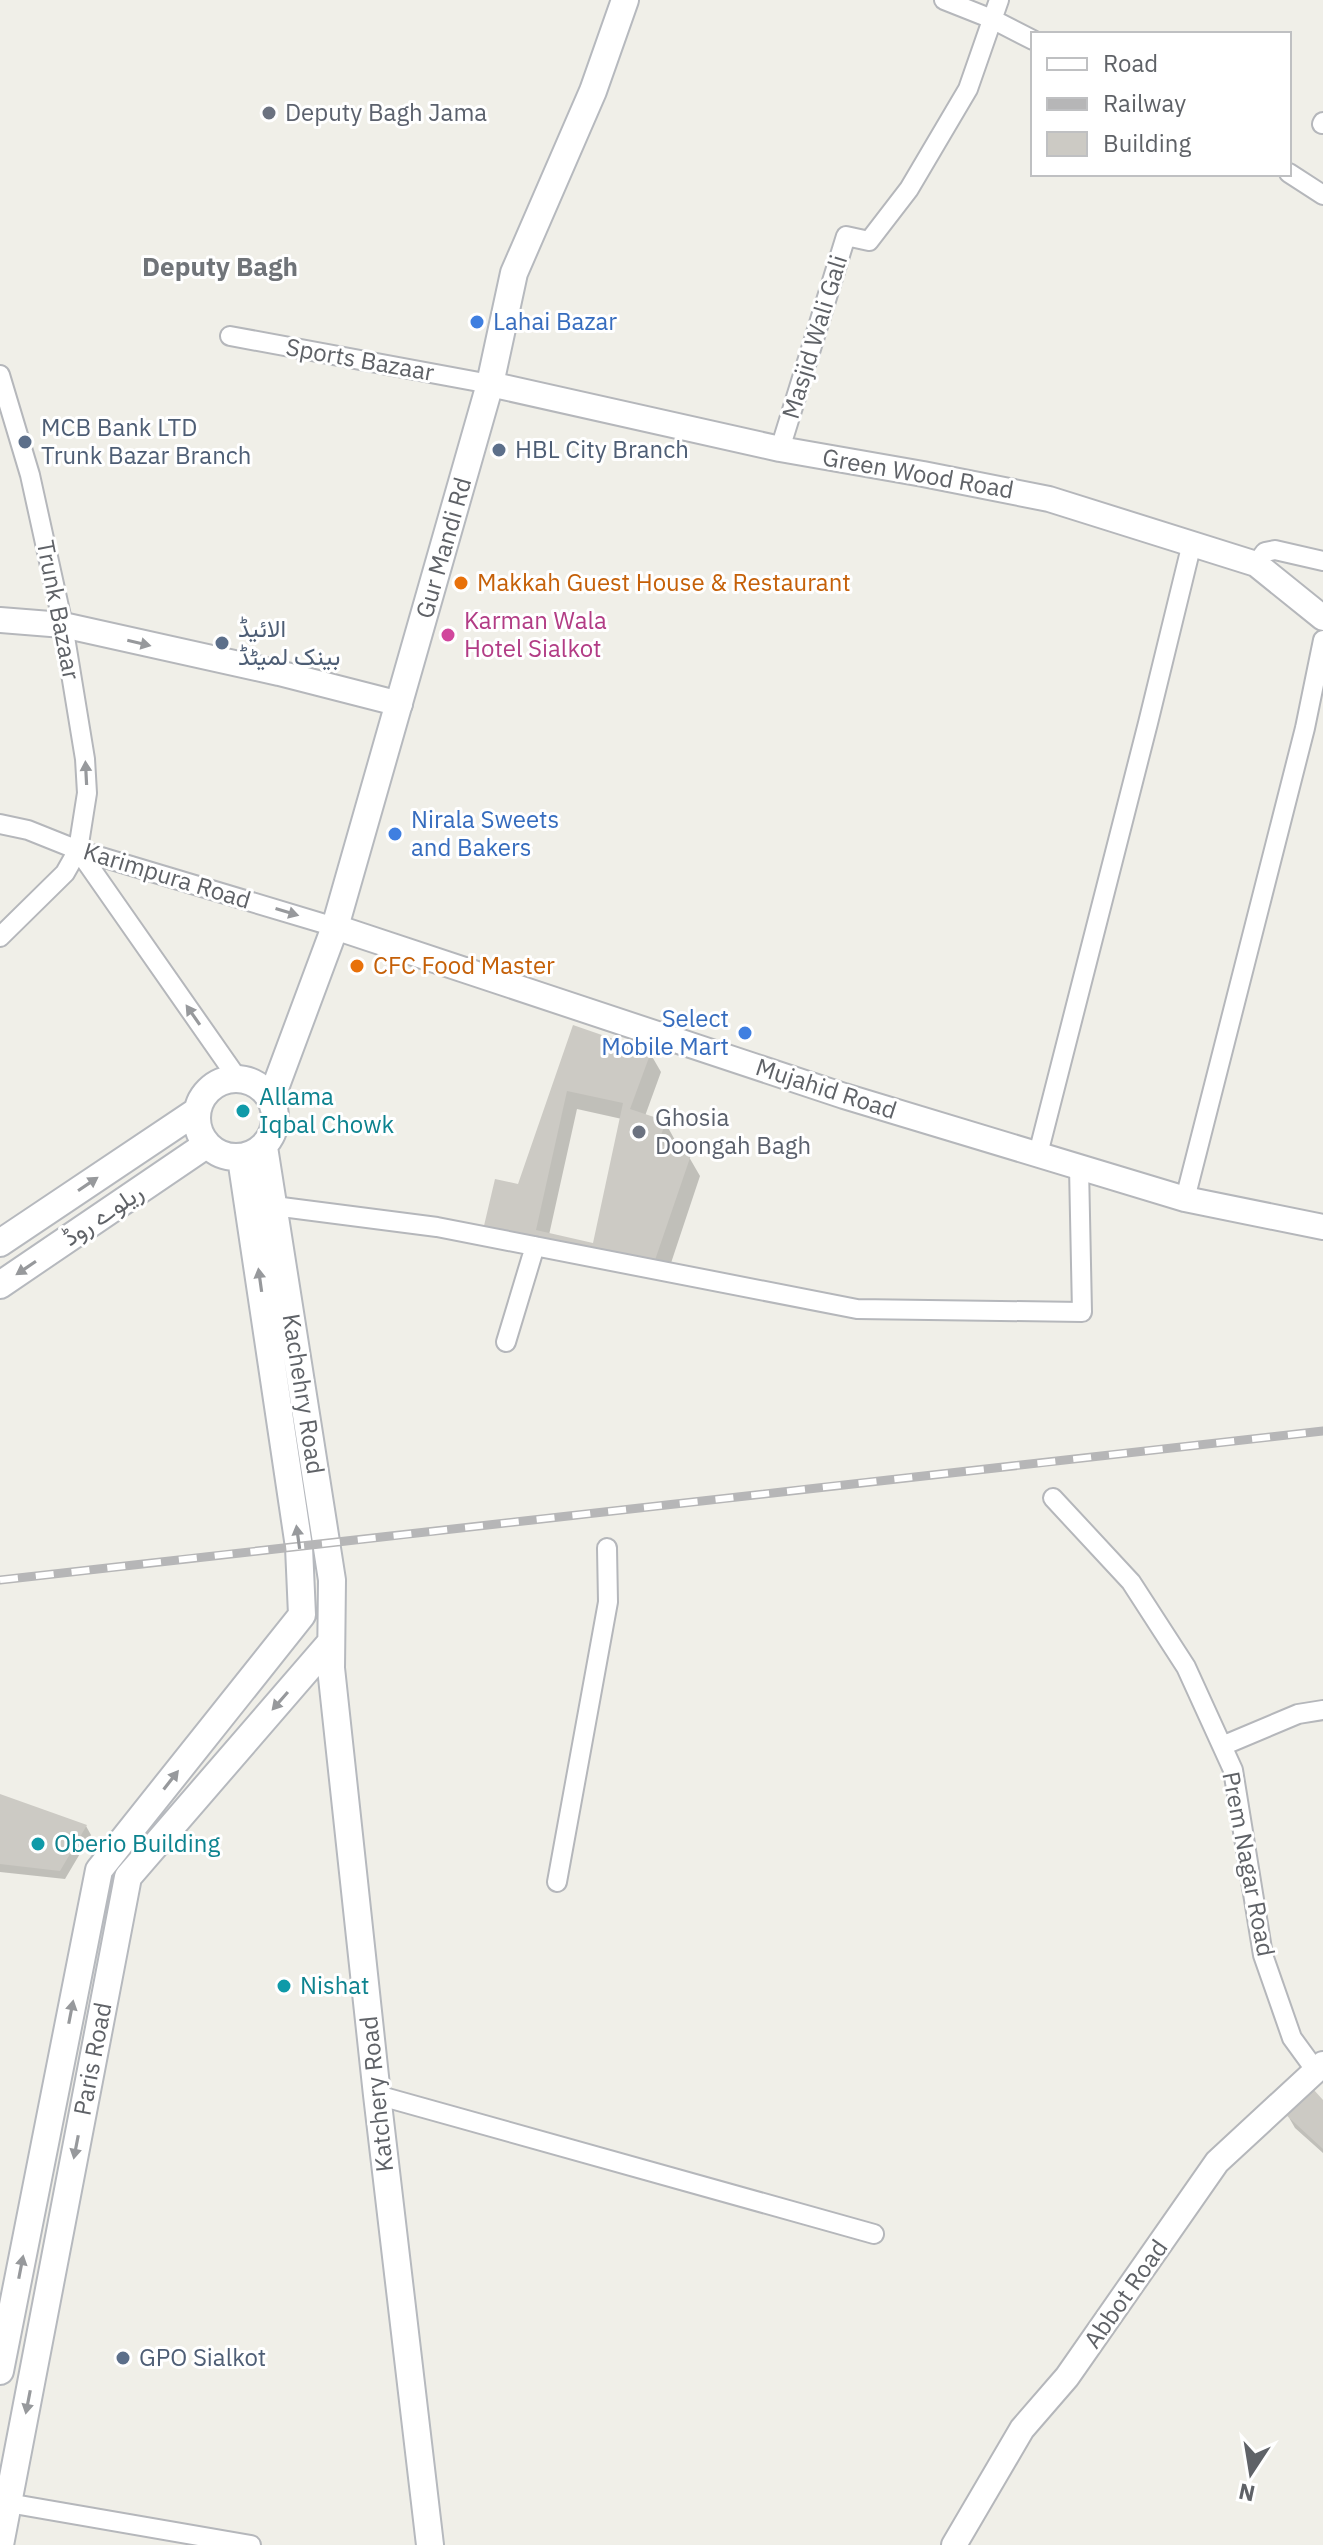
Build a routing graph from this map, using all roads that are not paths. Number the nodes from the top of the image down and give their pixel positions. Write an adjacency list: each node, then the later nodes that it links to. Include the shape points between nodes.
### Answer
1 (625, 0): 10 (main road, Gur Mandi Rd, via 593,91 514,273)
2 (944, 0): 4 (street)
3 (999, 0): 4 (street, Masjid Wali Gali)
4 (992, 19): 5 (street); 11 (street, Masjid Wali Gali, via 968,89 909,189 869,241 846,236)
5 (1031, 39)
6 (1291, 174): 7 (street)
7 (1323, 195)
8 (230, 336): 10 (street, Sports Bazaar)
9 (0, 375): 17 (street, Trunk Bazaar, via 30,475)
10 (490, 384): 11 (street, Green Wood Road); 19 (main road, Gur Mandi Rd)
11 (780, 449): 12 (street, Green Wood Road, via 1049,499)
12 (1192, 543): 14 (street, Green Wood Road); 29 (street)
13 (1323, 561): 14 (street, via 1275,550 1265,552)
14 (1256, 564): 15 (street, Green Wood Road)
15 (1323, 618)
16 (0, 620): 17 (street)
17 (63, 625): 19 (street, one-way to 19); 21 (street, Trunk Bazaar, one-way to 17, via 87,793 85,759)
18 (1323, 640): 31 (street)
19 (400, 704): 22 (main road, Gur Mandi Rd)
20 (0, 824): 21 (street, Karimpura Road)
21 (78, 850): 22 (street, Karimpura Road, one-way to 22); 23 (street, via 65,873); 24 (street, one-way to 21)
22 (335, 927): 25 (main road, Gur Mandi Rd); 29 (street, Mujahid Road, via 844,1096)
23 (0, 937)
24 (238, 1079): 25 (main road, via 251,1082); 26 (main road, via 213,1086)
25 (271, 1099): 28 (main road, via 272,1136)
26 (197, 1111): 27 (main road); 34 (main road, one-way to 26)
27 (206, 1145): 28 (main road, via 229,1157); 36 (main road, ریلوے روڈ, one-way to 36)
28 (253, 1152): 32 (main road, Kachehry Road); 40 (main road, Kachehry Road, one-way to 28, via 299,1547)
29 (1038, 1154): 30 (street, Mujahid Road)
30 (1079, 1167): 31 (street, Mujahid Road); 35 (street, via 1082,1312 857,1309)
31 (1185, 1199): 33 (street, Mujahid Road)
32 (274, 1206): 35 (street); 41 (main road, Kachehry Road, via 332,1580)
33 (1323, 1227)
34 (0, 1243)
35 (535, 1246): 37 (street)
36 (0, 1285)
37 (506, 1342)
38 (1053, 1498): 43 (street, Prem Nagar Road, via 1131,1582 1186,1667)
39 (607, 1548): 46 (street, via 608,1602)
40 (302, 1615): 44 (main road, Paris Road, one-way to 40)
41 (331, 1642): 45 (main road, Paris Road, one-way to 45); 48 (main road, Katchery Road)
42 (1323, 1710): 43 (street, via 1298,1714)
43 (1222, 1746): 47 (street, Prem Nagar Road, via 1233,1770 1263,1955 1292,2038)
44 (121, 1842): 45 (main road); 50 (main road, Paris Road, one-way to 44, via 99,1870)
45 (143, 1860): 51 (main road, Paris Road, one-way to 51, via 128,1877)
46 (557, 1882)
47 (1321, 2072): 57 (street, Abbot Road, via 1217,2162 1067,2377 1022,2429)
48 (377, 2095): 49 (street); 56 (main road, Katchery Road)
49 (874, 2234)
50 (10, 2321): 51 (main road); 52 (main road, Paris Road)
51 (42, 2327): 53 (main road, Paris Road, one-way to 53)
52 (0, 2371)
53 (8, 2503): 54 (main road, Paris Road); 55 (street)
54 (0, 2545)
55 (251, 2545)
56 (430, 2545)
57 (954, 2545)

